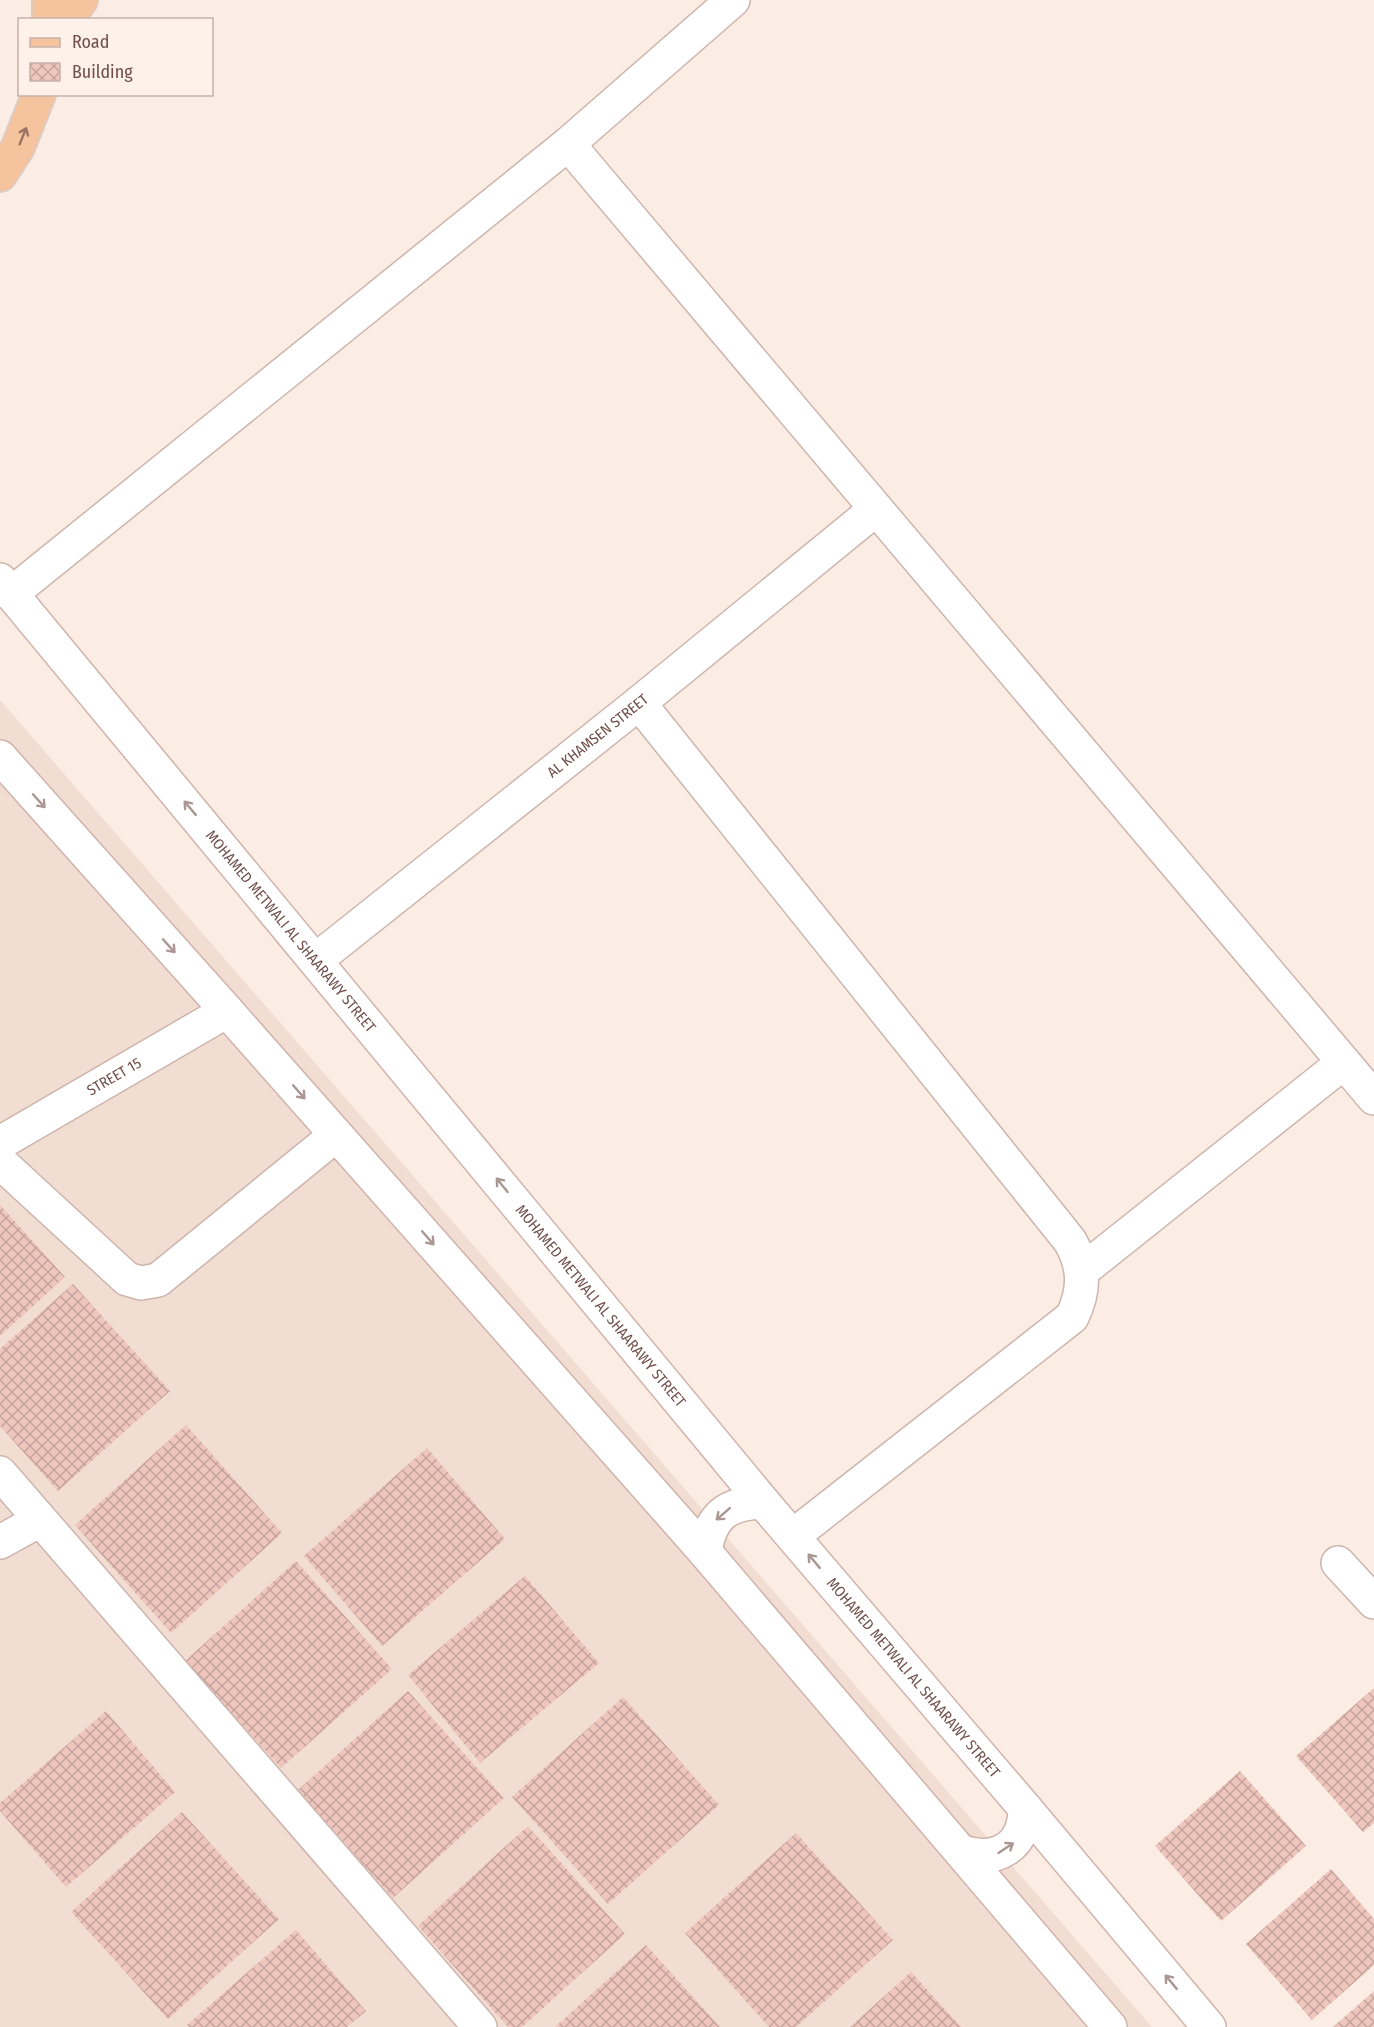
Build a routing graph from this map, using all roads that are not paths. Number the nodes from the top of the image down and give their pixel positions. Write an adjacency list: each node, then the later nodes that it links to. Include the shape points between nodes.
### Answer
1 (49, 0): 4 (main road)
2 (81, 0): 5 (main road)
3 (733, 0): 7 (street)
4 (49, 18)
5 (68, 18)
6 (38, 96): 8 (main road, one-way to 6, via 18,147)
7 (568, 144): 9 (street); 10 (street)
8 (0, 175)
9 (876, 509): 11 (street, AL KHAMSEN STREET); 15 (street)
10 (4, 592): 13 (street, MOHAMED METWALI AL SHAARAWY STREET, one-way to 10)
11 (639, 703): 13 (street, AL KHAMSEN STREET); 20 (street, via 1070,1241)
12 (0, 758): 14 (street, one-way to 14)
13 (316, 960): 22 (street, MOHAMED METWALI AL SHAARAWY STREET, one-way to 13)
14 (227, 1011): 17 (street, one-way to 17); 18 (street, STREET 15)
15 (1343, 1063): 16 (street); 20 (street)
16 (1374, 1098)
17 (336, 1134): 19 (street, via 158,1280 141,1282 127,1279); 26 (street, one-way to 26)
18 (0, 1143)
19 (0, 1162)
20 (1082, 1271): 24 (street, via 1079,1303 1072,1317)
21 (0, 1473): 23 (street)
22 (763, 1502): 24 (street, MOHAMED METWALI AL SHAARAWY STREET); 26 (street, one-way to 26, via 746,1502 722,1514 708,1535)
23 (40, 1520): 25 (street); 31 (street)
24 (793, 1536): 29 (street, MOHAMED METWALI AL SHAARAWY STREET, one-way to 24)
25 (0, 1542)
26 (705, 1552): 30 (street)
27 (1338, 1563): 28 (street)
28 (1374, 1602)
29 (1025, 1808): 30 (street, one-way to 29, via 982,1857 1011,1846 1023,1828); 33 (street, MOHAMED METWALI AL SHAARAWY STREET, one-way to 29)
30 (962, 1851): 32 (street)
31 (480, 2027)
32 (1110, 2027)
33 (1209, 2027)

